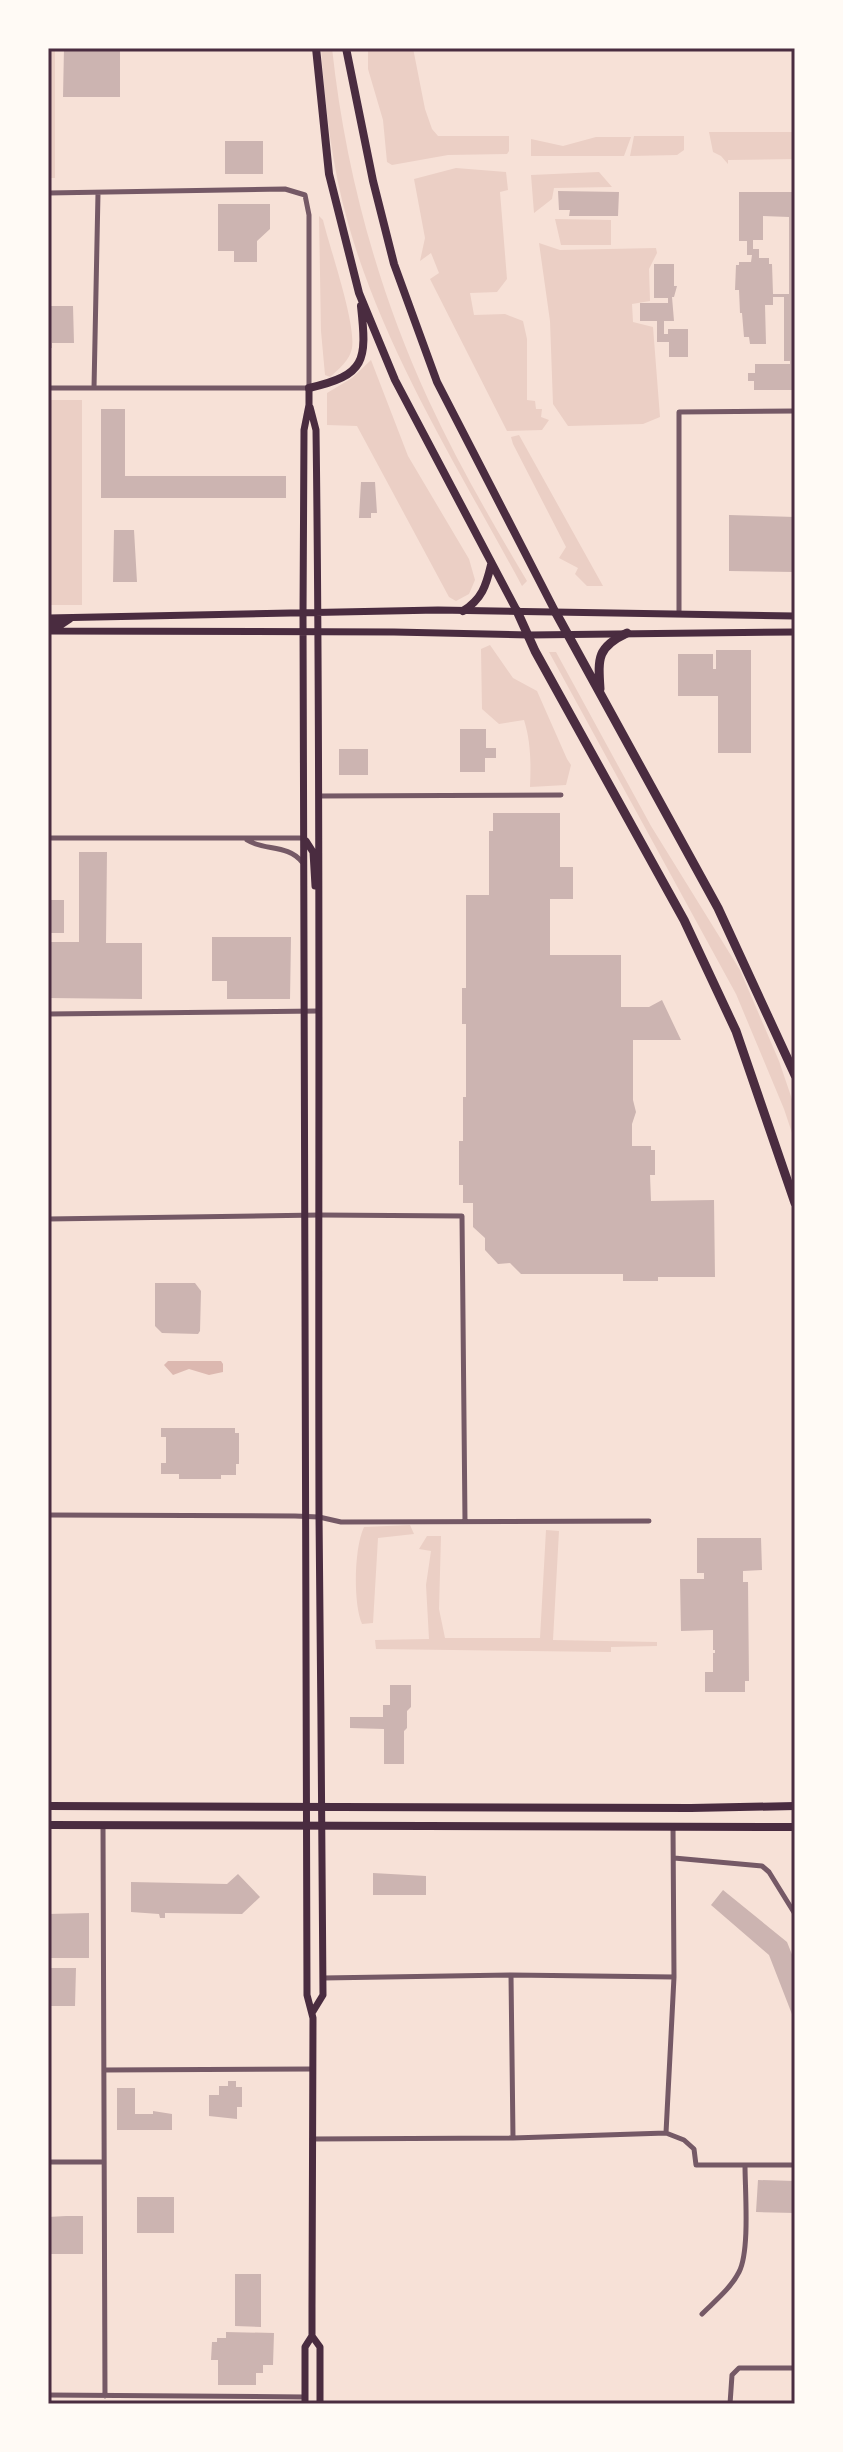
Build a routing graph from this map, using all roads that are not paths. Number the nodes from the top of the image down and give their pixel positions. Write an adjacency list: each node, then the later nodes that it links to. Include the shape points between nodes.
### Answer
1 (316, 48): 5 (main road, via 329,174)
2 (346, 48): 14 (main road, via 394,264 437,382)
3 (48, 193): 4 (street)
4 (98, 193): 7 (street); 8 (street, via 285,189 305,195)
5 (359, 293): 8 (main road, via 359,365 338,382); 11 (main road, via 395,380)
6 (48, 388): 7 (street)
7 (94, 388): 8 (street)
8 (309, 388): 9 (main road)
9 (309, 405): 16 (main road, via 316,430); 17 (main road, via 304,430)
10 (795, 411): 15 (street, via 679,412)
11 (491, 565): 12 (main road, via 478,602); 13 (main road)
12 (463, 611): 13 (main road); 16 (main road)
13 (517, 611): 14 (main road); 27 (highway)
14 (556, 613): 15 (main road); 26 (highway)
15 (679, 613): 18 (main road)
16 (318, 614): 17 (main road); 23 (main road)
17 (303, 615): 20 (main road); 22 (main road)
18 (795, 616)
19 (48, 618): 20 (main road)
20 (72, 618): 21 (main road)
21 (48, 628): 22 (main road)
22 (303, 631): 23 (main road); 32 (main road)
23 (318, 631): 27 (main road); 30 (main road)
24 (795, 632): 25 (main road)
25 (627, 633): 26 (main road); 28 (highway, via 602,650)
26 (568, 634): 27 (main road); 28 (highway)
27 (529, 635): 40 (highway, via 717,990)
28 (601, 692): 39 (highway, via 718,908)
29 (561, 795): 30 (street)
30 (318, 796): 35 (main road)
31 (48, 838): 33 (street)
32 (304, 838): 33 (street); 34 (main road); 35 (main road, via 313,852)
33 (246, 839): 34 (street, via 284,849 300,858)
34 (305, 868): 37 (main road)
35 (318, 904): 36 (main road)
36 (318, 1011): 37 (street); 42 (main road)
37 (305, 1012): 38 (street); 41 (main road)
38 (48, 1014)
39 (795, 1075)
40 (795, 1203)
41 (305, 1215): 42 (street); 43 (street); 45 (main road)
42 (320, 1215): 46 (main road); 47 (street, via 462,1216)
43 (48, 1219)
44 (48, 1515): 45 (street)
45 (305, 1517): 46 (street); 49 (main road)
46 (319, 1517): 47 (street, via 341,1522); 50 (main road)
47 (465, 1521): 48 (street)
48 (649, 1521)
49 (306, 1805): 50 (main road); 51 (main road); 55 (main road)
50 (323, 1805): 52 (main road); 56 (main road)
51 (48, 1806)
52 (795, 1806)
53 (48, 1825): 54 (main road)
54 (103, 1825): 55 (main road); 66 (street)
55 (306, 1825): 56 (main road); 64 (main road, via 307,1995)
56 (323, 1825): 57 (main road); 63 (main road)
57 (673, 1825): 58 (main road); 59 (street)
58 (795, 1827)
59 (674, 1858): 60 (street, via 762,1866); 62 (street)
60 (795, 1914)
61 (511, 1975): 62 (street); 63 (street); 68 (street)
62 (674, 1977): 67 (street)
63 (323, 1978): 64 (main road, via 323,1995)
64 (312, 2013): 65 (main road)
65 (312, 2069): 66 (street); 69 (main road)
66 (104, 2070): 71 (street)
67 (666, 2133): 68 (street); 72 (street, via 694,2149 696,2165)
68 (513, 2138): 69 (street)
69 (311, 2139): 75 (main road)
70 (48, 2162): 71 (street)
71 (104, 2162): 78 (street)
72 (745, 2165): 73 (street); 74 (street, via 740,2270)
73 (795, 2165)
74 (702, 2314)
75 (312, 2336): 79 (main road, via 305,2347); 81 (main road, via 320,2347)
76 (795, 2368): 82 (street, via 739,2368 732,2375)
77 (48, 2395): 78 (street)
78 (105, 2396): 79 (street)
79 (305, 2400): 80 (main road)
80 (313, 2404)
81 (320, 2404)
82 (730, 2404)

